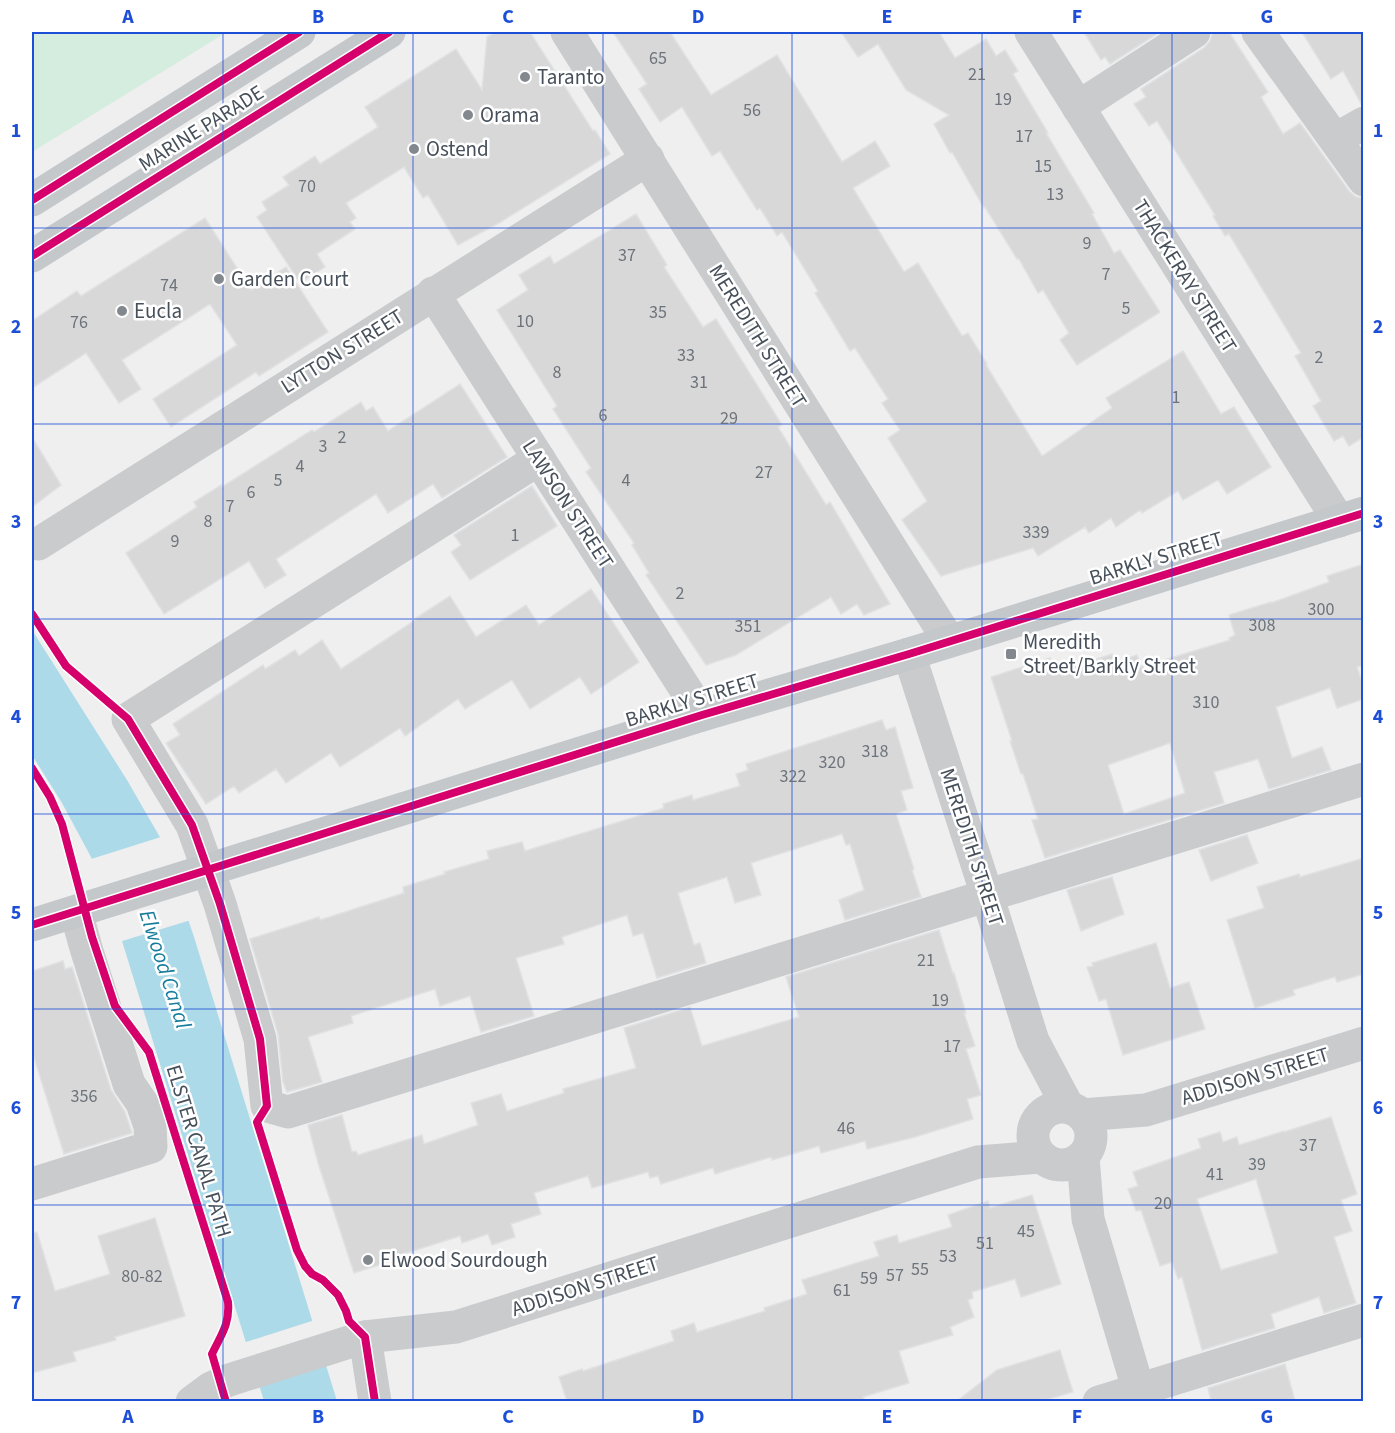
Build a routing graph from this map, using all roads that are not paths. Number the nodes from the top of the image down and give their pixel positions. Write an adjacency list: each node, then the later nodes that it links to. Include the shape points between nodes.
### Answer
1 (299, 32): 12 (main road, MARINE PARADE)
2 (389, 32): 13 (main road, MARINE PARADE)
3 (567, 32): 10 (street, MEREDITH STREET)
4 (1031, 32): 7 (street, THACKERAY STREET)
5 (1194, 32): 7 (street)
6 (1258, 32): 9 (street)
7 (1078, 107): 16 (street, THACKERAY STREET)
8 (1364, 123): 9 (street)
9 (1336, 140): 11 (street)
10 (648, 159): 14 (street, LYTTON STREET); 18 (street, MEREDITH STREET)
11 (1364, 180)
12 (32, 200)
13 (32, 256)
14 (433, 293): 15 (street, LAWSON STREET); 17 (street, LYTTON STREET)
15 (539, 459): 20 (street, LAWSON STREET); 22 (street, via 128,718 192,825)
16 (1351, 517): 18 (main road, BARKLY STREET)
17 (38, 544)
18 (949, 641): 19 (main road, BARKLY STREET)
19 (909, 654): 20 (main road, BARKLY STREET); 23 (street, MEREDITH STREET)
20 (702, 715): 22 (main road, BARKLY STREET)
21 (1364, 779): 23 (street)
22 (198, 873): 23 (street, via 220,904 260,1039 267,1106 288,1112); 24 (main road, BARKLY STREET)
23 (987, 895): 27 (street, MEREDITH STREET)
24 (87, 908): 25 (main road, BARKLY STREET); 28 (street, via 86,948 129,1084 142,1103 150,1126 151,1148)
25 (32, 925)
26 (1364, 1043): 27 (street, ADDISON STREET)
27 (1062, 1136): 30 (street, ADDISON STREET, via 456,1327); 32 (street, MEREDITH STREET)
28 (32, 1184)
29 (1364, 1320): 32 (street)
30 (353, 1340): 31 (street, ADDISON STREET); 34 (street)
31 (232, 1386): 33 (street, ADDISON STREET)
32 (1140, 1395): 35 (street)
33 (192, 1401)
34 (375, 1401)
35 (1100, 1401)

